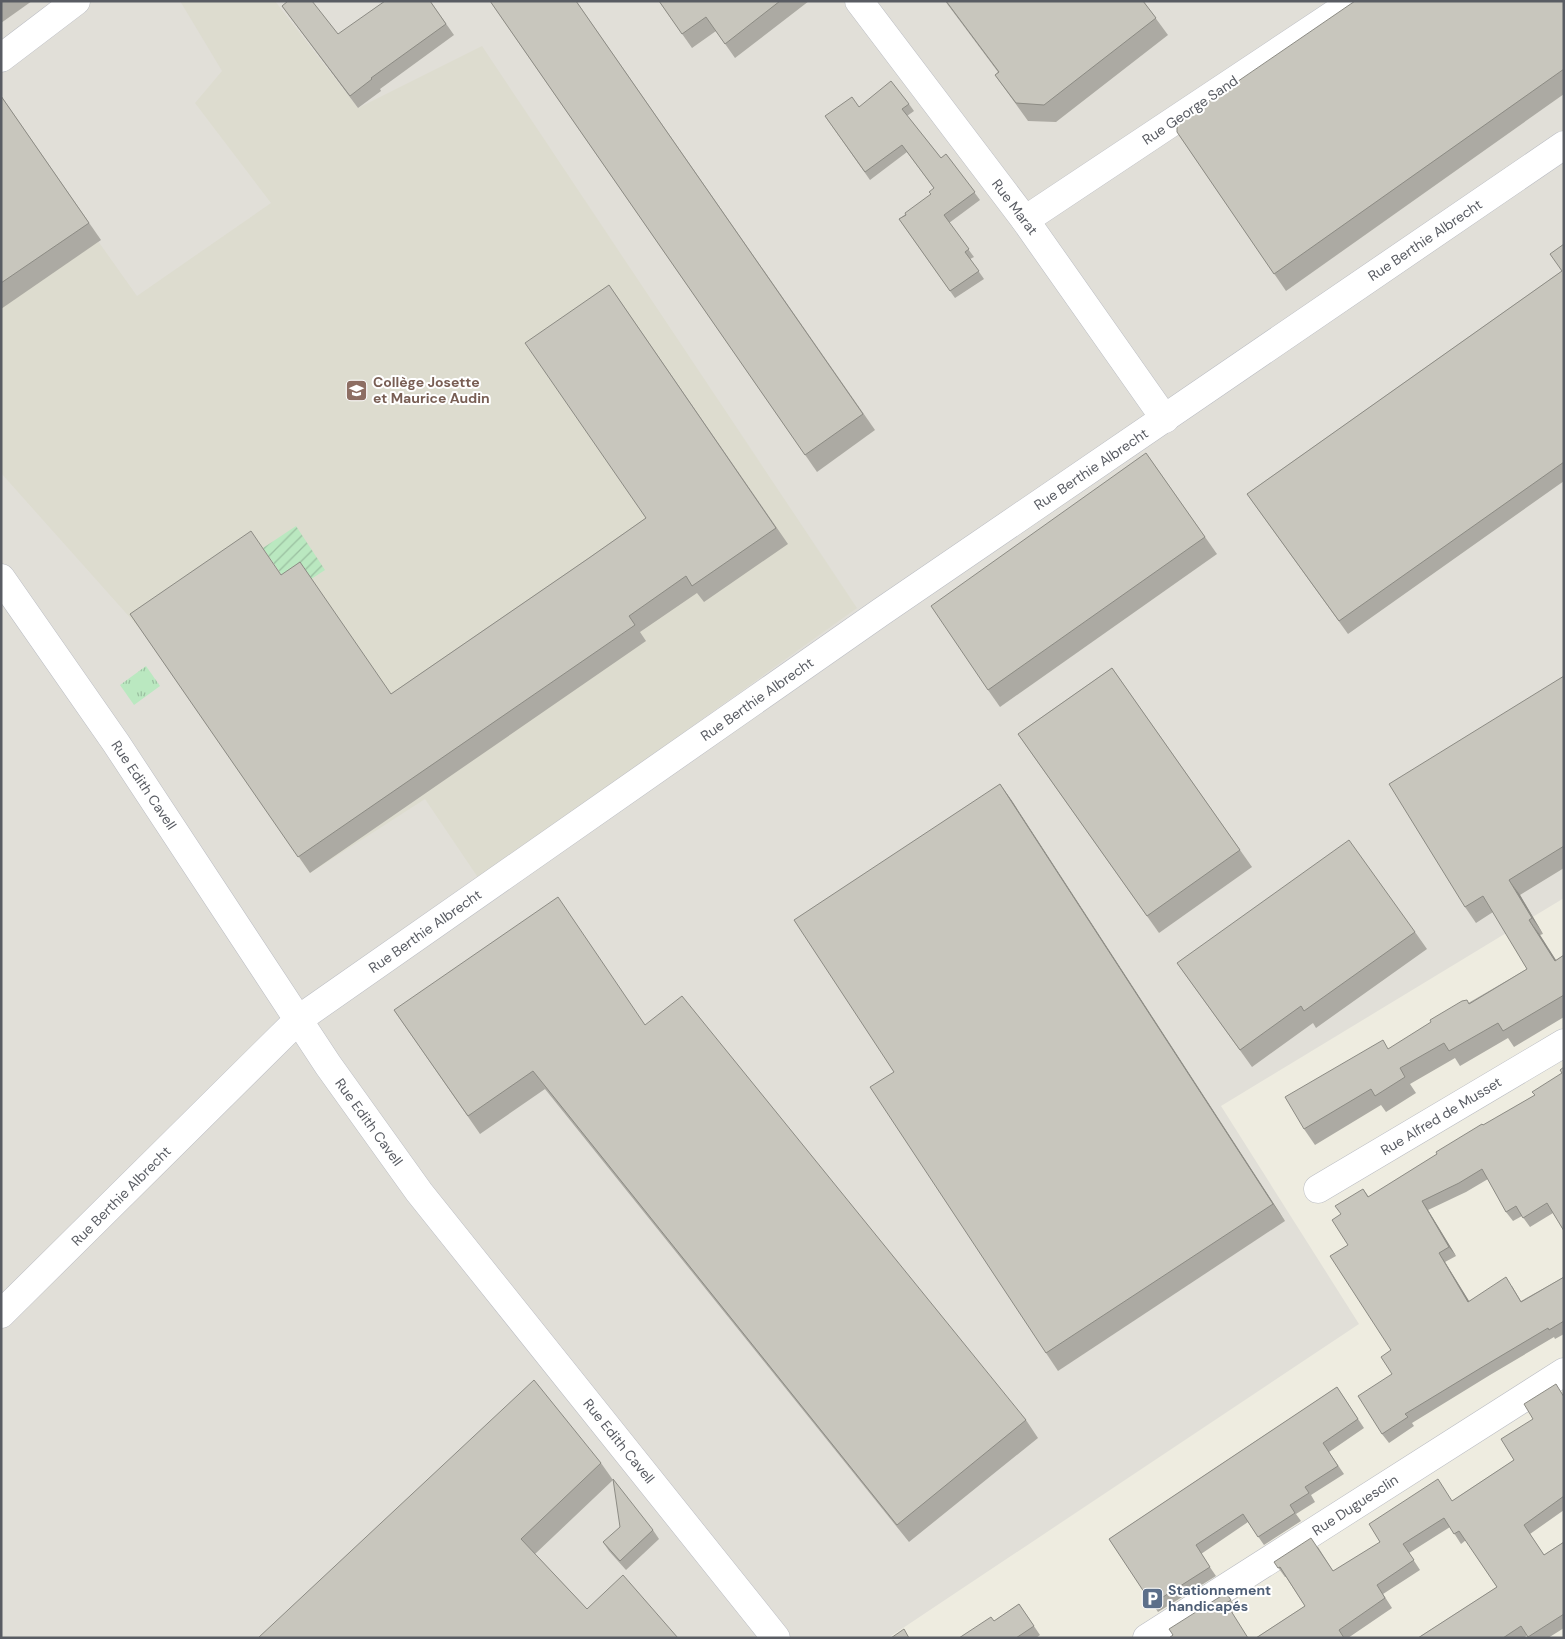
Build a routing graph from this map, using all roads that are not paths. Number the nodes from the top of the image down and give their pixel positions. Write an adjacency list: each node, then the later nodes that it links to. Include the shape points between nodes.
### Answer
1 (76, 1): 4 (street)
2 (859, 1): 6 (street, Rue Marat)
3 (1354, 1): 6 (street, Rue George Sand)
4 (1, 58)
5 (1564, 145): 7 (street, Rue Berthie Albrecht)
6 (1025, 220): 7 (street, Rue Marat)
7 (1164, 419): 9 (street, Rue Berthie Albrecht)
8 (1, 578): 9 (street, Rue Edith Cavell, via 116,743)
9 (299, 1019): 12 (street, Rue Berthie Albrecht); 14 (street, Rue Edith Cavell, via 419,1192)
10 (1564, 1043): 11 (street, Rue Alfred de Musset)
11 (1318, 1189)
12 (1, 1314)
13 (1564, 1372): 15 (street, Rue Duguesclin)
14 (776, 1638)
15 (1146, 1638)

